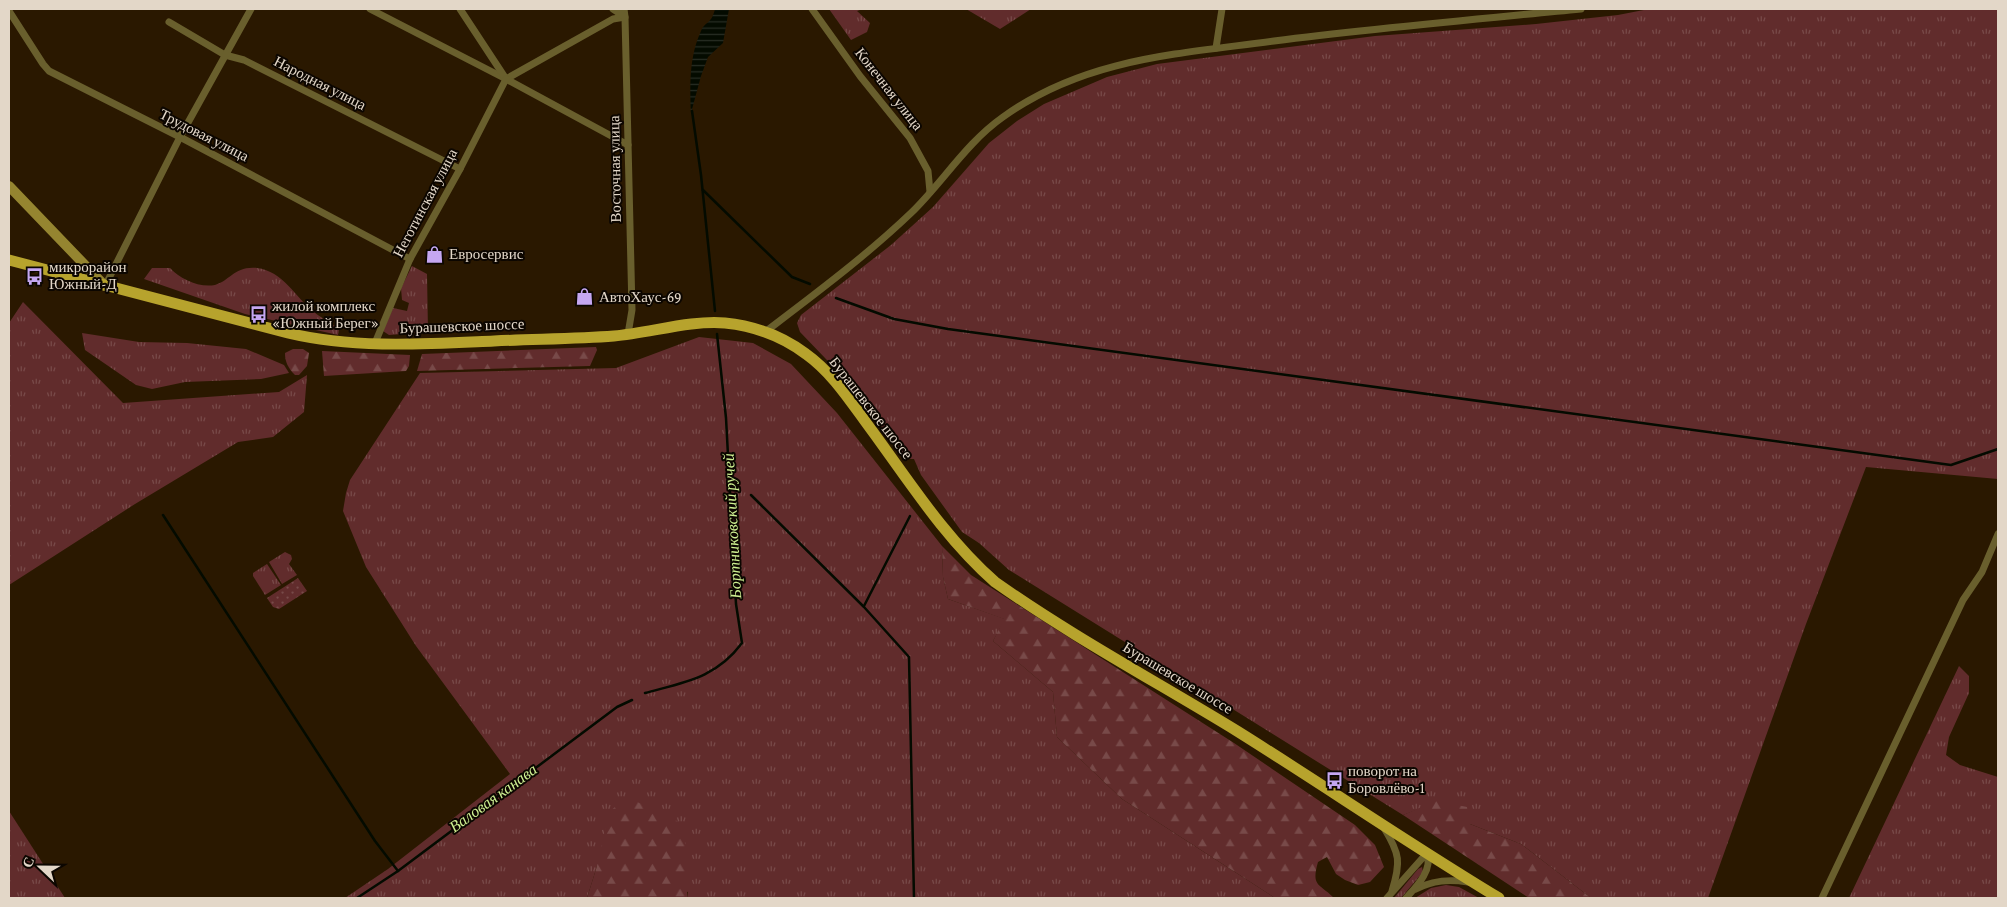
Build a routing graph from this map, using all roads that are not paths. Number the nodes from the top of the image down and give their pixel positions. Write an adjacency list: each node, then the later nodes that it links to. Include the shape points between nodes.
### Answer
1 (251, 9): 12 (street)
2 (370, 9): 13 (street)
3 (460, 9): 13 (street)
4 (613, 9): 9 (street)
5 (812, 9): 18 (street, Конечная улица, via 910,138 928,171)
6 (1222, 9): 11 (street)
7 (1581, 9): 11 (street)
8 (9, 11): 14 (street, Трудовая улица, via 49,70)
9 (624, 13): 13 (street); 15 (street, Восточная улица)
10 (170, 22): 12 (street, Народная улица)
11 (1216, 48): 18 (street, via 1115,64 1051,89 983,132)
12 (225, 55): 14 (street); 16 (street, Народная улица, via 244,60)
13 (506, 79): 15 (street); 16 (street, Неготинская улица)
14 (180, 137): 19 (street, Трудовая улица); 21 (street)
15 (628, 145): 23 (street, Восточная улица, via 632,310)
16 (460, 169): 19 (street, Неготинская улица)
17 (9, 186): 21 (street)
18 (930, 192): 22 (street, via 855,262)
19 (410, 258): 24 (street, Неготинская улица)
20 (9, 260): 21 (main road, Бурашевское шоссе)
21 (106, 286): 24 (main road, Бурашевское шоссе, via 312,338)
22 (765, 332): 23 (main road, Бурашевское шоссе, via 719,323); 26 (main road, Бурашевское шоссе, via 800,350 830,375 944,529 996,582)
23 (628, 334): 24 (main road, Бурашевское шоссе)
24 (375, 343)
25 (1998, 534): 33 (street)
26 (1381, 823): 27 (main road, Бурашевское шоссе); 30 (street, via 1398,856 1399,870)
27 (1427, 853): 28 (main road, Бурашевское шоссе); 29 (street, via 1426,872); 30 (street)
28 (1476, 884): 29 (street, via 1446,880 1425,884); 32 (main road, Бурашевское шоссе)
29 (1413, 891): 31 (street)
30 (1389, 896)
31 (1406, 898)
32 (1499, 898)
33 (1822, 898)

